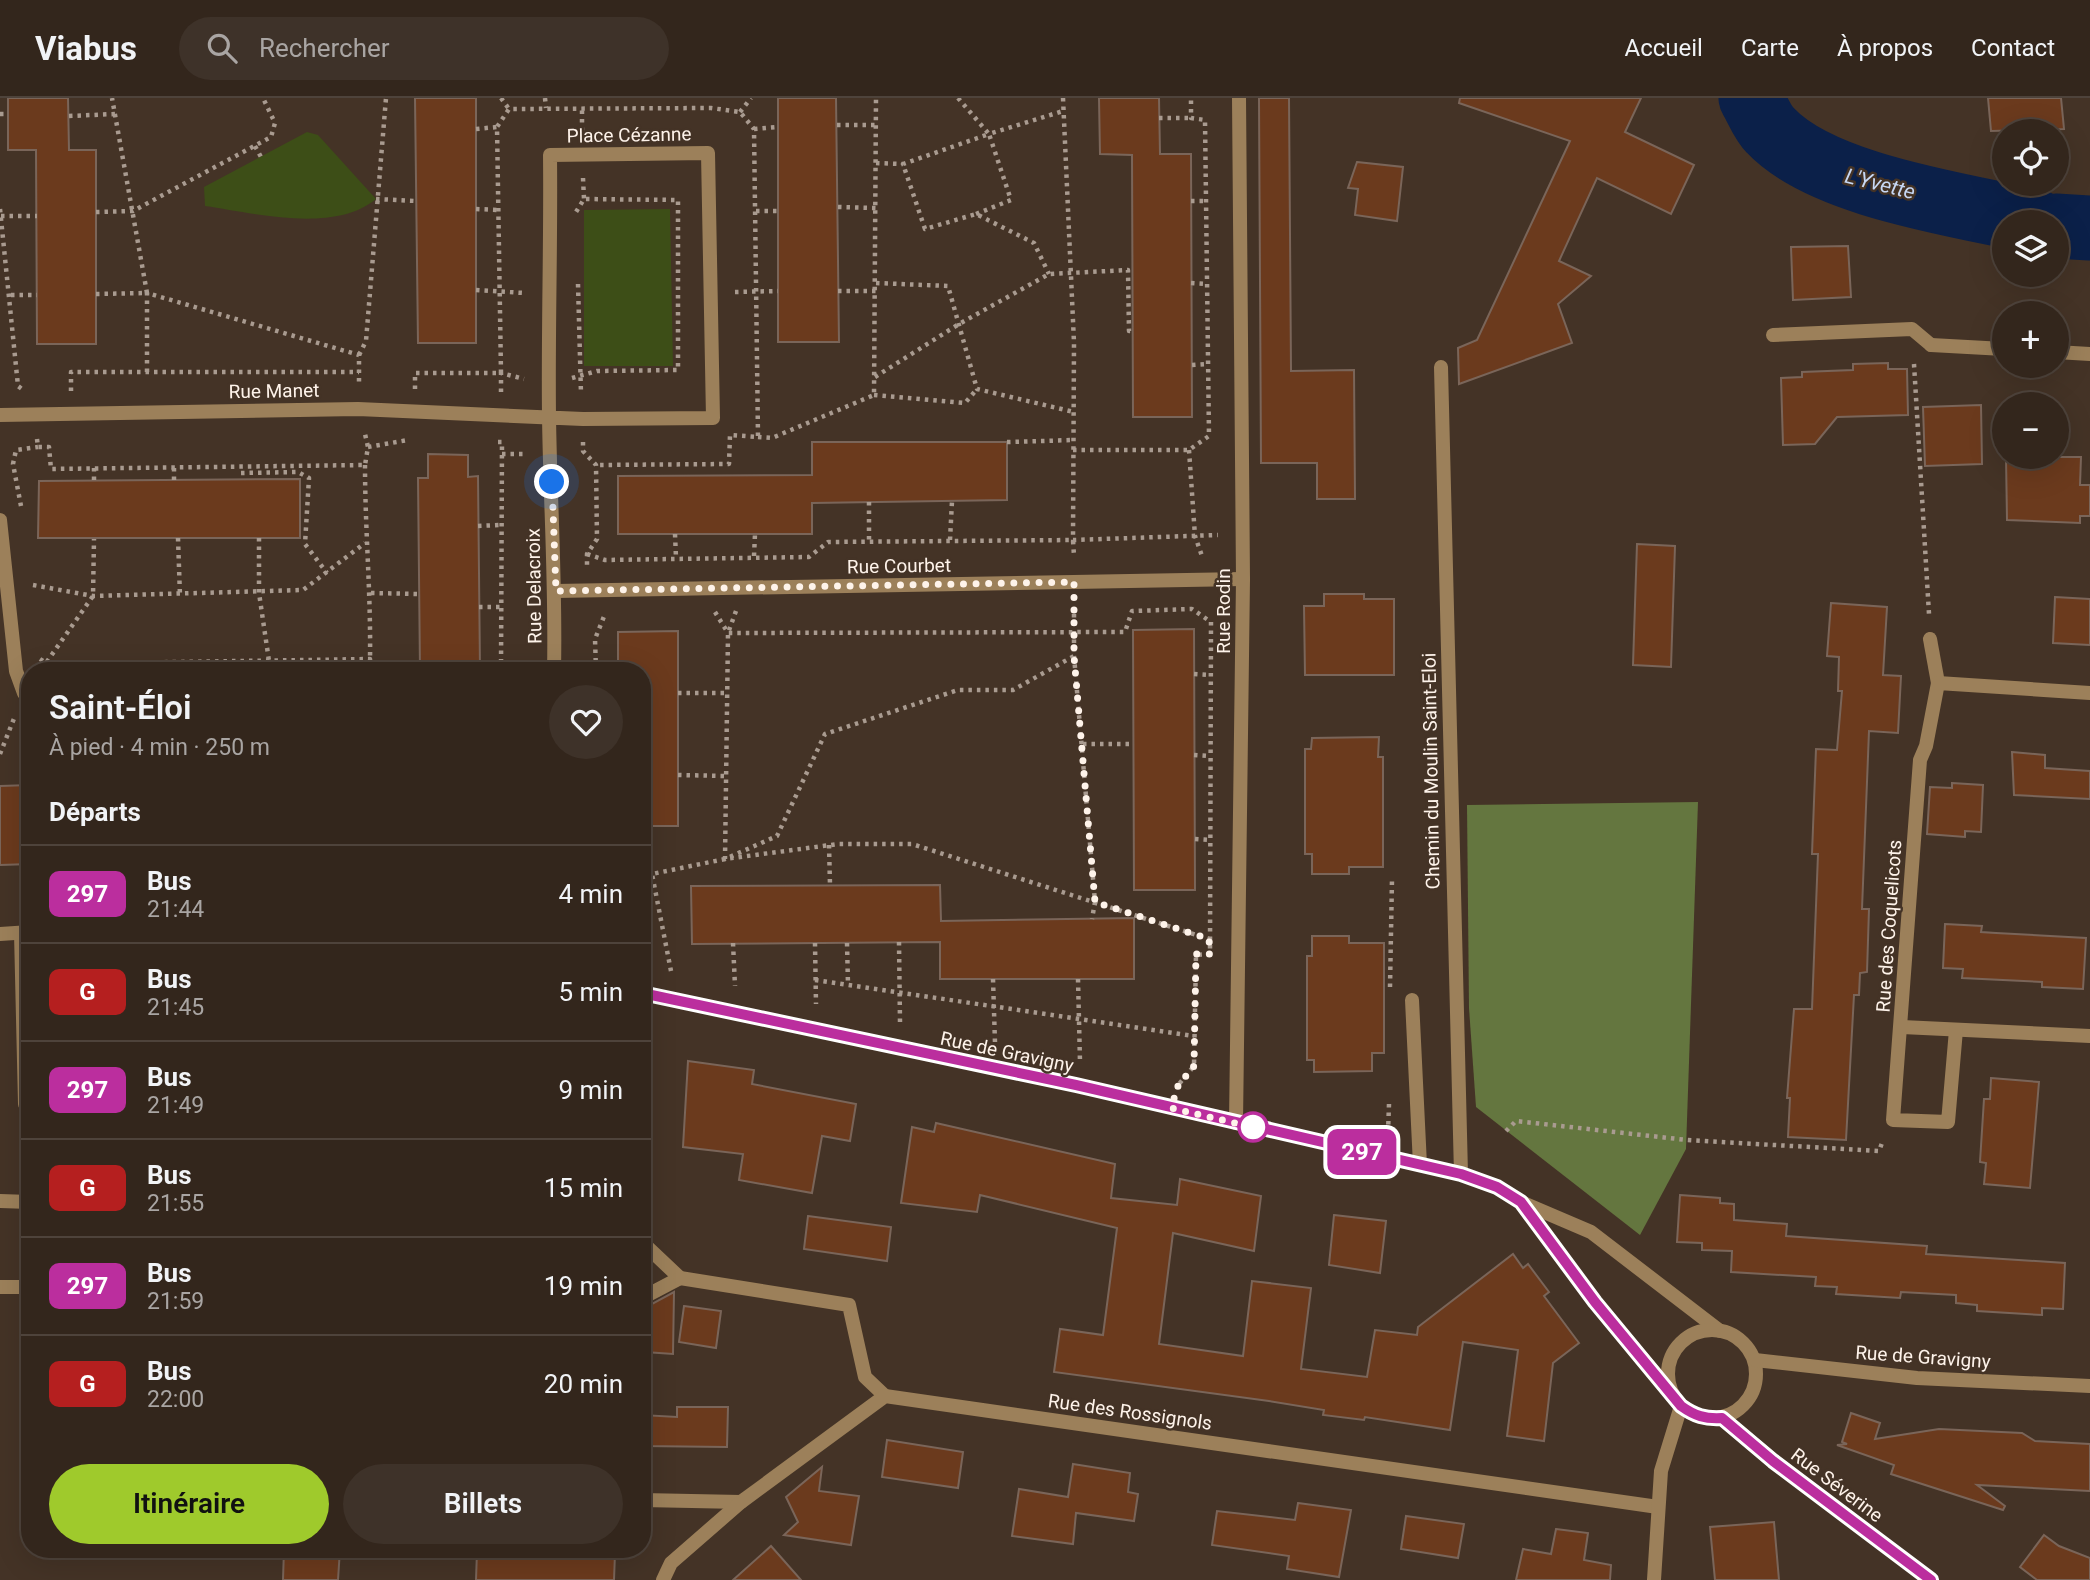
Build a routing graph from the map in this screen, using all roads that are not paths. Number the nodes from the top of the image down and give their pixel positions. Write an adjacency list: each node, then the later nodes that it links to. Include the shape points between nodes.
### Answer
1 (1239, 98): 10 (street, Rue Rodin)
2 (1773, 335): 3 (street, via 1912,329 1931,345)
3 (1992, 348)
4 (2069, 353): 5 (street)
5 (2090, 354)
6 (1441, 367): 26 (street, Chemin du Moulin Saint-Eloi)
7 (0, 415): 8 (street, Rue Manet, via 358,408)
8 (549, 416): 8 (street, Place Cézanne, via 713,418 708,153 550,155); 11 (street, Rue Delacroix)
9 (0, 520): 14 (street, via 16,671)
10 (1243, 579): 11 (street, Rue Courbet); 24 (street, Rue Rodin)
11 (556, 591): 13 (street, Rue Delacroix)
12 (1930, 639): 15 (street)
13 (554, 662)
14 (21, 682)
15 (1938, 683): 16 (street); 21 (street, Rue des Coquelicots, via 1920,760)
16 (2090, 693)
17 (21, 932): 18 (street)
18 (0, 934)
19 (651, 995): 24 (street, Rue de Gravigny)
20 (1412, 1000): 25 (street)
21 (1902, 1027): 22 (street, Rue des Coquelicots); 22 (street, via 1893,1119 1948,1122)
22 (1956, 1030): 23 (street, Rue des Coquelicots)
23 (2090, 1036)
24 (1236, 1123): 25 (street, Rue de Gravigny)
25 (1420, 1165): 26 (street, Rue de Gravigny)
26 (1461, 1174): 29 (street, Rue de Gravigny)
27 (0, 1201): 28 (street)
28 (21, 1202)
29 (1521, 1202): 35 (street, Rue de Gravigny, via 1591,1232); 39 (street, Rue de Gravigny, via 1595,1302)
30 (651, 1251): 31 (street)
31 (680, 1278): 34 (street); 38 (street, via 849,1305 865,1377)
32 (0, 1287): 33 (street)
33 (21, 1287)
34 (651, 1293)
35 (1720, 1331): 36 (street, via 1742,1341); 39 (street, via 1693,1334 1673,1353 1668,1380)
36 (1755, 1360): 37 (street, Rue de Gravigny, via 1905,1377); 40 (street, via 1751,1395 1736,1412)
37 (2090, 1385)
38 (885, 1396): 42 (street); 43 (street, Rue des Rossignols)
39 (1677, 1400): 40 (street, via 1693,1415); 43 (street)
40 (1722, 1418): 46 (street, Rue Séverine)
41 (651, 1500): 42 (street)
42 (741, 1502): 44 (street, via 671,1563)
43 (1658, 1507): 45 (street)
44 (663, 1580)
45 (1654, 1580)
46 (1931, 1580)

